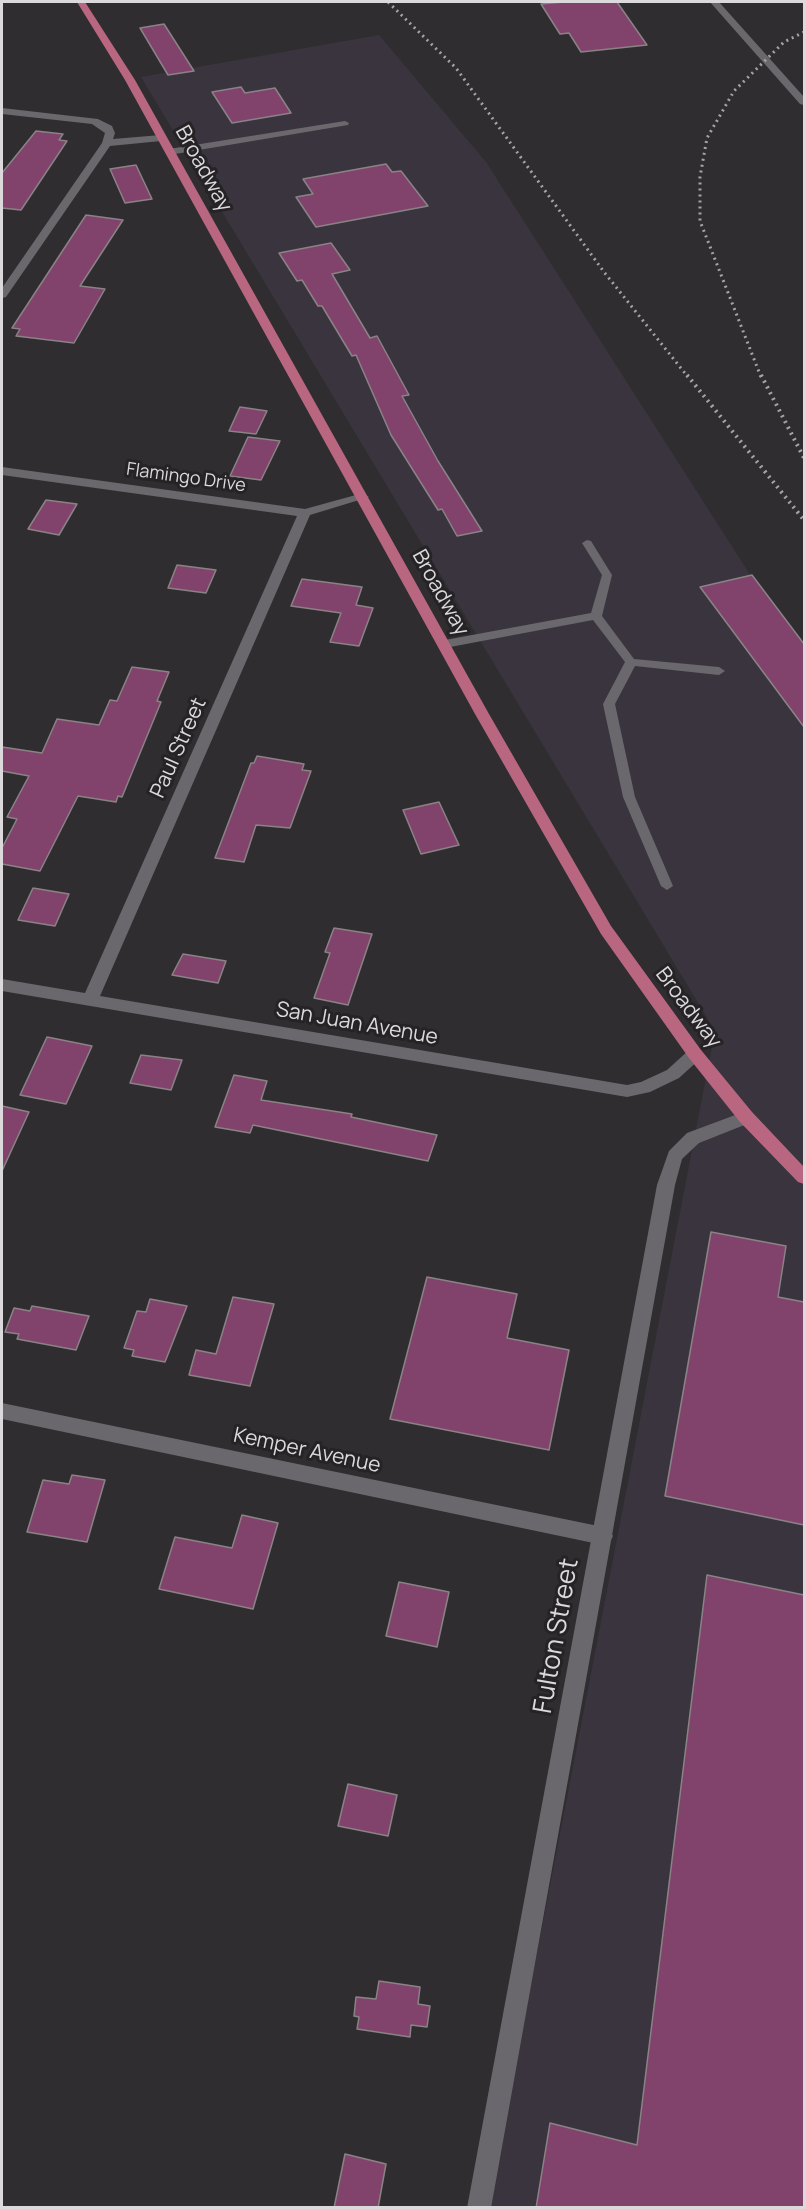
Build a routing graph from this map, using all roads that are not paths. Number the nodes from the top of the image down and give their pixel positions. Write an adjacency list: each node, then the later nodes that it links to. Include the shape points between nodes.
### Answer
1 (81, 2): 6 (main road, Broadway)
2 (714, 2): 3 (street)
3 (804, 102)
4 (2, 111): 7 (street, via 94,121 108,128)
5 (345, 123): 8 (lane)
6 (161, 138): 7 (street); 8 (main road, Broadway)
7 (107, 142): 9 (street)
8 (169, 152): 11 (main road, Broadway)
9 (2, 295)
10 (2, 471): 12 (street, Flamingo Drive)
11 (363, 497): 12 (street, Flamingo Drive); 15 (main road, Broadway)
12 (305, 513): 20 (street, Paul Street)
13 (587, 543): 14 (lane, via 607,575)
14 (596, 616): 15 (lane); 16 (lane)
15 (445, 644): 21 (main road, Broadway, via 606,930)
16 (632, 662): 17 (lane); 18 (lane, via 609,704 629,797)
17 (719, 671)
18 (667, 886)
19 (2, 985): 20 (street, San Juan Avenue)
20 (90, 1000): 21 (street, San Juan Avenue, via 627,1091 644,1088 673,1074)
21 (695, 1054): 22 (main road, Broadway)
22 (746, 1117): 23 (main road, Broadway); 25 (street, Fulton Street, via 693,1138 675,1156 666,1185)
23 (804, 1177)
24 (2, 1411): 25 (street, Kemper Avenue)
25 (603, 1536): 26 (street, Fulton Street)
26 (479, 2208)

